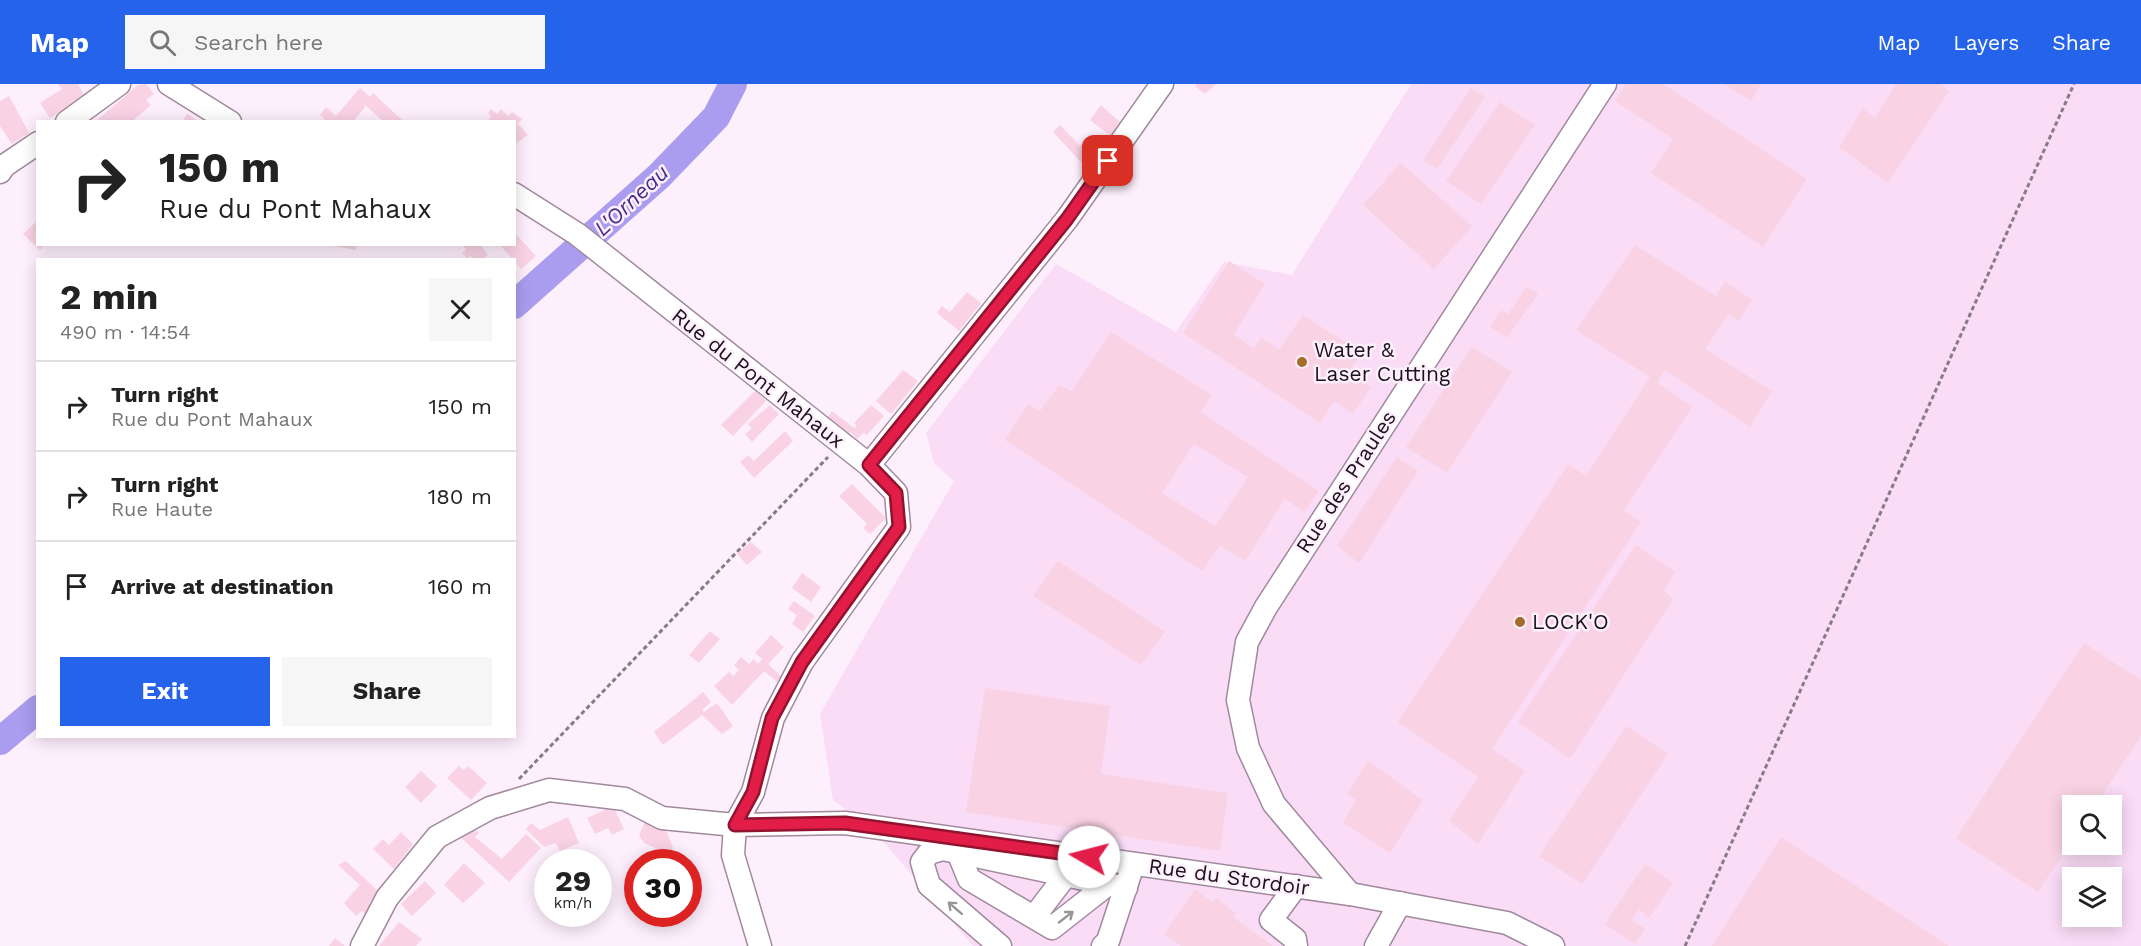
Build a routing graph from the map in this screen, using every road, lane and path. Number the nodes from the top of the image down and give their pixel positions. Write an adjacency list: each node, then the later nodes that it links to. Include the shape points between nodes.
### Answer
1 (119, 84): 6 (street)
2 (169, 84): 7 (street)
3 (1162, 84): 12 (street, via 1067,219)
4 (1605, 84): 20 (street, Rue des Praules, via 1247,642 1238,700 1248,748 1274,804)
5 (2074, 84): 30 (path)
6 (70, 120)
7 (227, 120)
8 (36, 143): 9 (street)
9 (1, 168)
10 (516, 195): 11 (street, Rue du Pont Mahaux, via 577,234)
11 (841, 443): 12 (street, Rue du Pont Mahaux); 13 (path)
12 (869, 465): 14 (street, Rue du Pont Mahaux, via 896,493 899,527 802,662 772,718 753,792)
13 (515, 783)
14 (735, 825): 16 (street, Rue du Stordoir, via 845,823); 23 (street, Rue du Stordoir, via 662,818 625,800 549,790 490,808 437,837 387,898); 24 (street, via 733,855)
15 (958, 852): 17 (street); 22 (street, via 969,879); 25 (street, one-way to 15, via 929,885 922,862 929,853 943,849)
16 (1134, 864): 18 (street); 19 (street, Rue du Stordoir)
17 (1066, 875): 18 (street); 22 (street)
18 (1117, 886): 22 (street, one-way to 18, via 1052,928); 26 (street, via 1108,940)
19 (1296, 886): 20 (street, Rue du Stordoir); 27 (street, via 1271,920 1295,939)
20 (1350, 894): 21 (street, Rue du Stordoir)
21 (1400, 903): 28 (street); 29 (street, Rue du Stordoir, via 1507,923)
22 (1035, 917)
23 (362, 946)
24 (760, 946)
25 (1000, 946)
26 (1103, 946)
27 (1296, 946)
28 (1376, 946)
29 (1553, 946)
30 (1685, 946)

